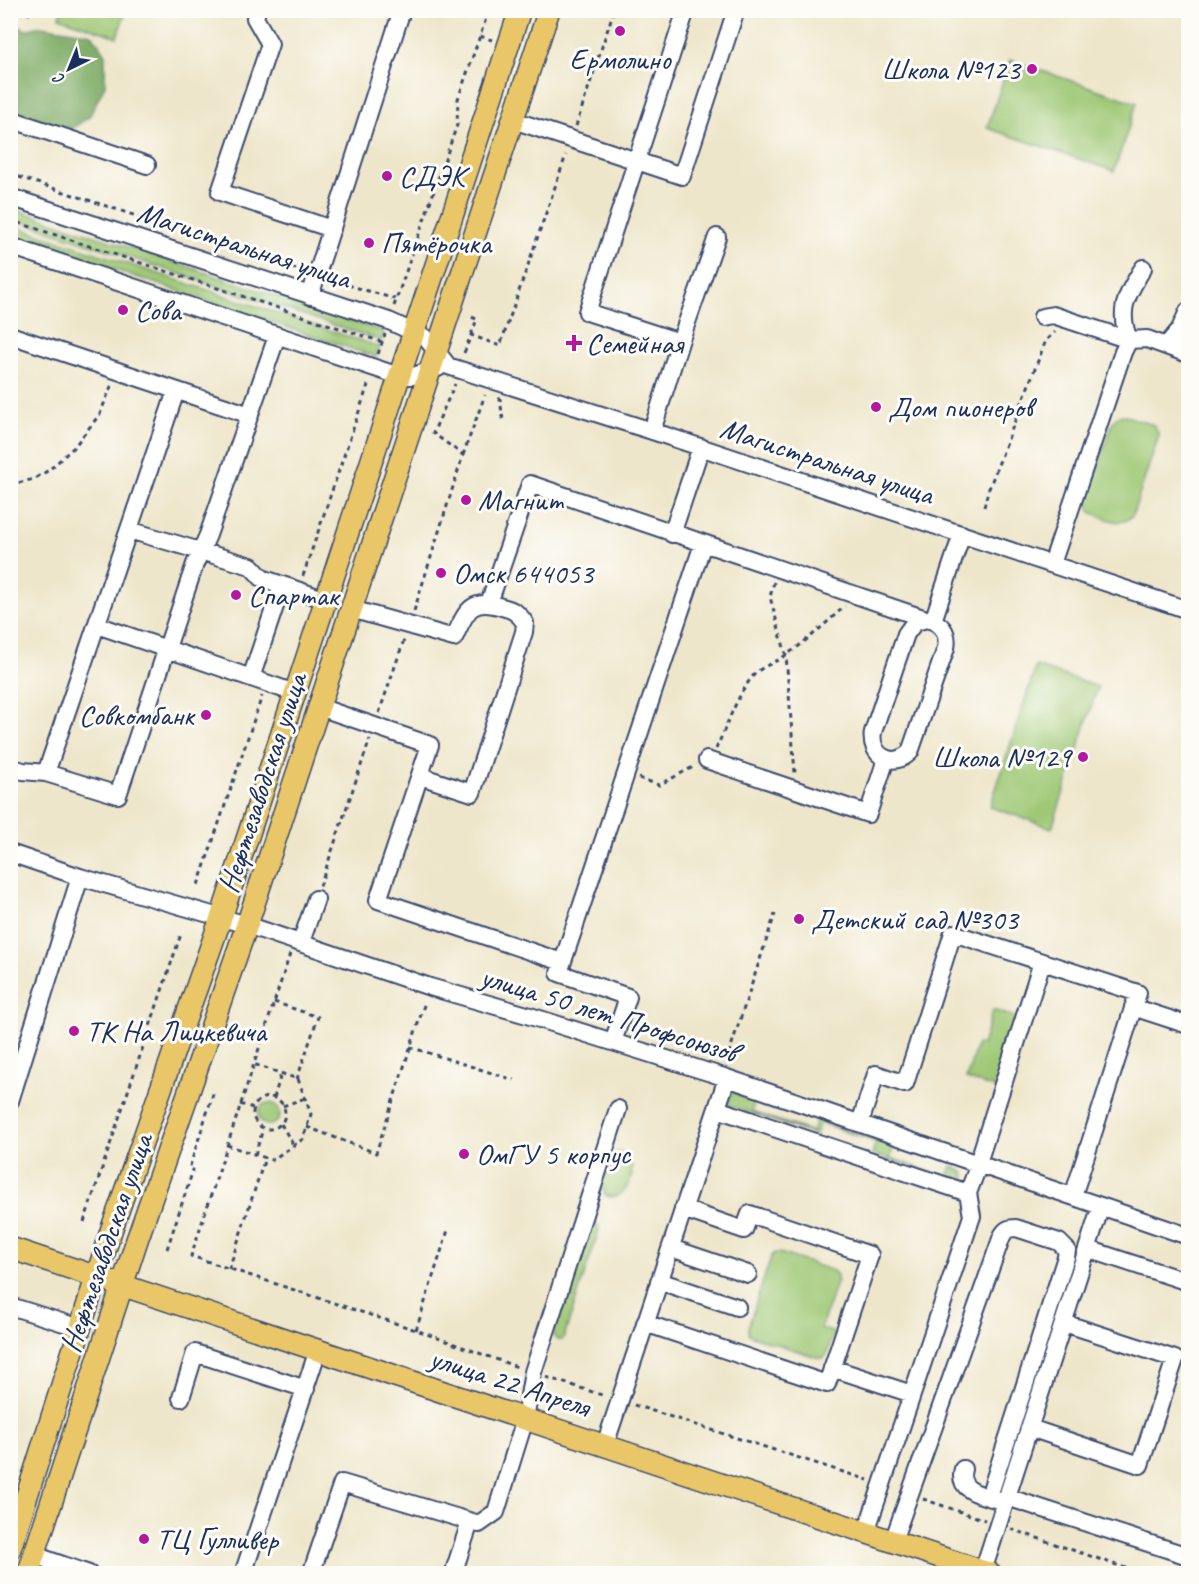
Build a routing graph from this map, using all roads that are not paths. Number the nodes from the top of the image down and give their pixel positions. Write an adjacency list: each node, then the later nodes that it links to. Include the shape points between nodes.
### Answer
1 (257, 10): 12 (street, via 255,18 270,44 220,192)
2 (402, 10): 12 (street)
3 (520, 10): 19 (main road, Нефтезаводская улица)
4 (549, 10): 8 (main road, Нефтезаводская улица)
5 (686, 10): 9 (street)
6 (736, 10): 9 (street, via 682,176)
7 (10, 119): 10 (street)
8 (513, 120): 9 (street); 26 (main road, Нефтезаводская улица)
9 (637, 161): 23 (street, via 587,312)
10 (147, 165)
11 (10, 196): 16 (street, Магистральная улица)
12 (332, 229): 16 (street)
13 (717, 237): 23 (street)
14 (10, 246): 21 (street, Магистральная улица)
15 (1143, 268): 22 (street, via 1122,313)
16 (310, 296): 19 (street, Магистральная улица)
17 (1188, 311): 24 (street)
18 (1042, 317): 22 (street, via 1053,315)
19 (414, 331): 26 (street, Магистральная улица, via 426,338); 27 (main road, Нефтезаводская улица)
20 (10, 335): 28 (street)
21 (277, 336): 27 (street, Магистральная улица); 29 (street)
22 (1129, 340): 24 (street, via 1147,339); 37 (street)
23 (680, 342): 30 (street)
24 (1166, 346): 25 (street)
25 (1188, 354)
26 (438, 363): 27 (street, Магистральная улица, via 413,376); 30 (street, Магистральная улица); 41 (main road, Нефтезаводская улица)
27 (399, 376): 39 (main road, Нефтезаводская улица)
28 (176, 391): 29 (street); 32 (street)
29 (250, 415): 36 (street)
30 (652, 431): 31 (street, Магистральная улица)
31 (701, 447): 33 (street); 34 (street, Магистральная улица)
32 (129, 530): 36 (street); 44 (street)
33 (672, 534): 35 (street); 40 (street, via 530,484)
34 (962, 534): 37 (street, Магистральная улица); 43 (street)
35 (703, 544): 43 (street); 60 (street)
36 (200, 551): 38 (street, via 251,566 262,578); 45 (street)
37 (1052, 564): 42 (street, Магистральная улица)
38 (282, 585): 39 (street); 46 (street)
39 (326, 600): 47 (main road, Нефтезаводская улица)
40 (489, 603): 41 (street, via 476,604 465,614 454,638); 53 (street, via 517,612 525,623 472,793)
41 (351, 609): 48 (main road, Нефтезаводская улица)
42 (1188, 610)
43 (929, 620): 49 (street, via 914,623 906,634 873,732 873,745); 49 (street, via 944,628 947,641 910,752 899,759)
44 (97, 625): 45 (street); 52 (street)
45 (168, 650): 46 (street); 52 (street, via 118,795)
46 (251, 678): 47 (street)
47 (295, 693): 57 (main road, Нефтезаводская улица)
48 (319, 707): 53 (street, via 430,745); 58 (main road, Нефтезаводская улица)
49 (886, 759): 50 (street, via 868,814)
50 (706, 760)
51 (10, 767): 52 (street)
52 (46, 773)
53 (420, 776): 60 (street, via 378,900)
54 (10, 854): 55 (street, улица 50 лет Профсоюзов)
55 (80, 877): 57 (street, улица 50 лет Профсоюзов); 66 (street)
56 (316, 899): 59 (street)
57 (221, 918): 58 (street, улица 50 лет Профсоюзов); 76 (main road, Нефтезаводская улица)
58 (247, 925): 59 (street, улица 50 лет Профсоюзов); 80 (main road, Нефтезаводская улица)
59 (298, 941): 64 (street, улица 50 лет Профсоюзов, via 430,987)
60 (562, 962): 64 (street, via 559,973 628,997)
61 (1042, 962): 62 (street, via 1138,993); 69 (street, via 953,933 905,1084 876,1074); 70 (street)
62 (1133, 1007): 63 (street); 72 (street)
63 (1188, 1025)
64 (613, 1042): 65 (street, улица 50 лет Профсоюзов)
65 (726, 1072): 68 (street); 69 (street, улица 50 лет Профсоюзов)
66 (10, 1101)
67 (618, 1109): 100 (street, via 533,1372)
68 (717, 1109): 71 (street); 74 (street)
69 (860, 1124): 70 (street, улица 50 лет Профсоюзов)
70 (978, 1164): 71 (street); 72 (street, улица 50 лет Профсоюзов)
71 (968, 1193): 98 (street, via 972,1216)
72 (1072, 1196): 73 (street, улица 50 лет Профсоюзов)
73 (1101, 1206): 75 (street, улица 50 лет Профсоюзов); 79 (street)
74 (683, 1209): 78 (street); 96 (street, via 744,1230 750,1214 870,1255)
75 (1188, 1236)
76 (107, 1242): 81 (main road, via 90,1257); 83 (main road, Нефтезаводская улица)
77 (10, 1248): 81 (main road, улица 22 Апреля)
78 (671, 1248): 82 (street); 84 (street)
79 (1088, 1249): 85 (street); 93 (street)
80 (133, 1252): 86 (main road, Нефтезаводская улица); 87 (main road, via 131,1263 139,1280)
81 (65, 1267): 83 (main road, улица 22 Апреля); 88 (main road, via 80,1283)
82 (748, 1274)
83 (96, 1276): 86 (main road, улица 22 Апреля); 88 (main road, Нефтезаводская улица)
84 (659, 1281): 90 (street); 92 (street)
85 (1188, 1282)
86 (123, 1285): 87 (main road, улица 22 Апреля); 91 (main road, Нефтезаводская улица)
87 (158, 1297): 91 (main road, via 130,1299); 95 (main road, улица 22 Апреля)
88 (87, 1305): 94 (main road, Нефтезаводская улица)
89 (10, 1306): 94 (street)
90 (737, 1307)
91 (115, 1310): 111 (main road, Нефтезаводская улица)
92 (645, 1323): 96 (street, via 827,1384); 102 (street)
93 (1064, 1323): 101 (street); 101 (street, via 1174,1359 1140,1465)
94 (80, 1328): 108 (main road, Нефтезаводская улица)
95 (318, 1350): 97 (street); 100 (main road, улица 22 Апреля)
96 (832, 1368): 98 (street)
97 (306, 1389): 99 (street, via 195,1353); 114 (street)
98 (912, 1394): 107 (street)
99 (181, 1398)
100 (525, 1419): 102 (main road, улица 22 Апреля); 106 (street, via 496,1512 479,1524)
101 (1030, 1428): 105 (street)
102 (605, 1445): 107 (main road, улица 22 Апреля)
103 (963, 1469): 105 (street, via 962,1482 967,1490)
104 (992, 1486): 109 (street, via 1067,1251 1059,1242 1016,1228 1002,1236)
105 (1006, 1500): 110 (street); 112 (street)
106 (470, 1522): 115 (street, via 342,1483); 116 (street)
107 (866, 1532): 109 (main road, улица 22 Апреля)
108 (13, 1536)
109 (893, 1541): 112 (main road, улица 22 Апреля)
110 (1188, 1556)
111 (31, 1564): 113 (street)
112 (987, 1572)
113 (89, 1574)
114 (243, 1574)
115 (311, 1574)
116 (453, 1574)

